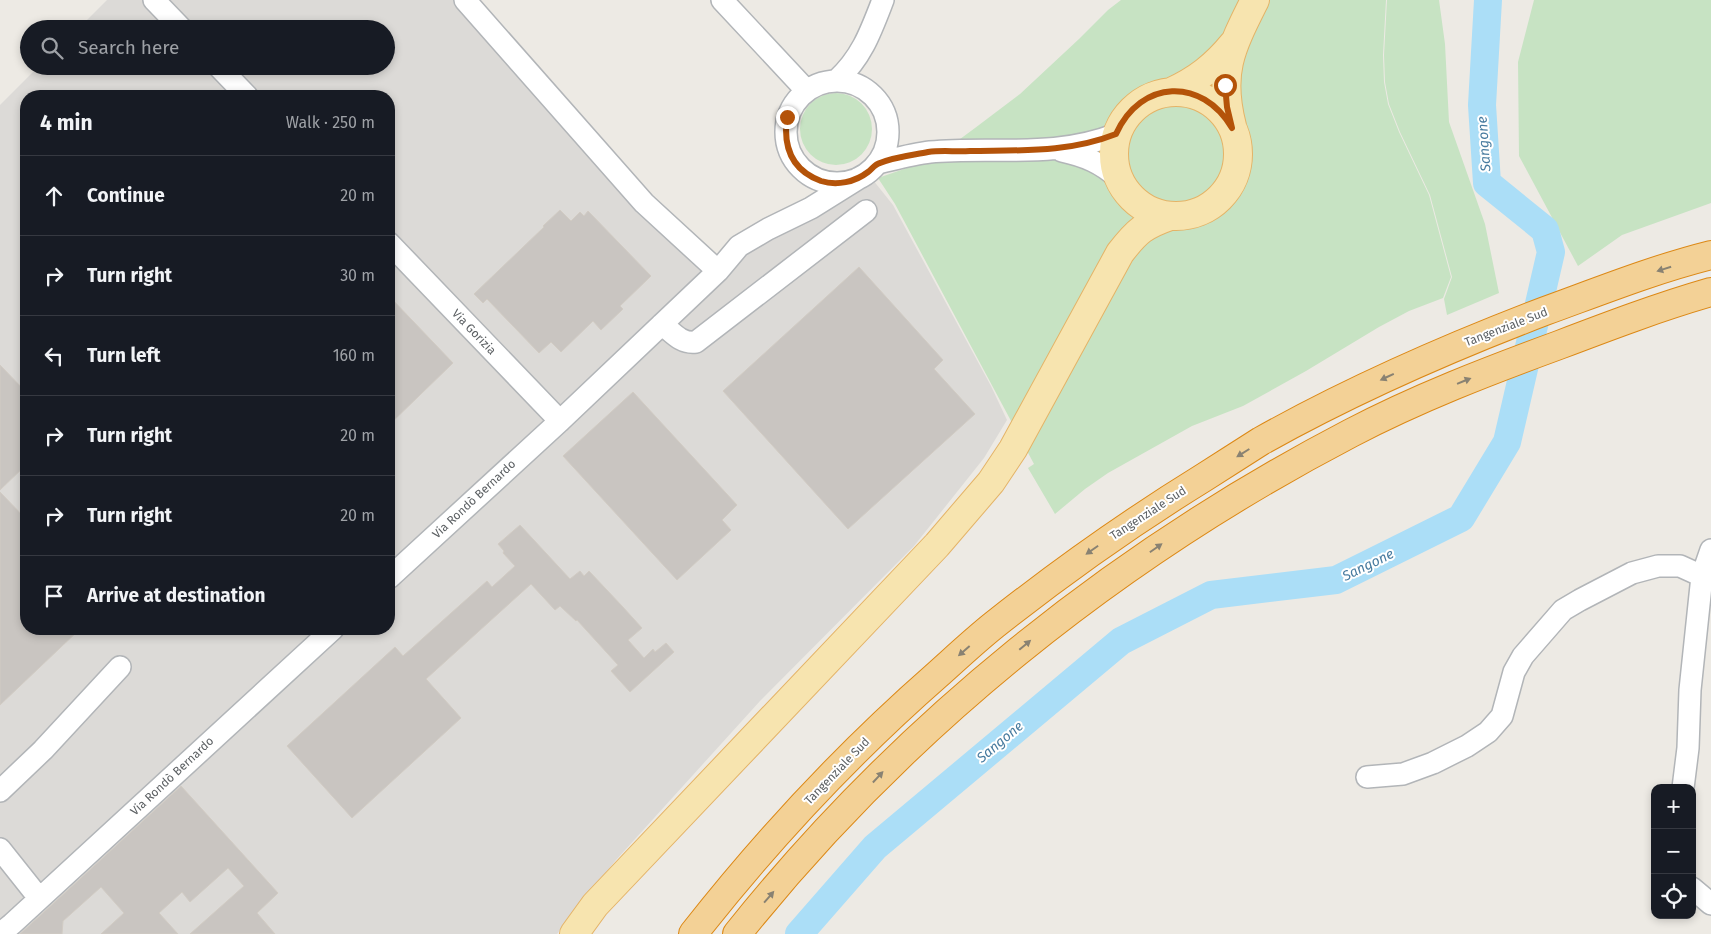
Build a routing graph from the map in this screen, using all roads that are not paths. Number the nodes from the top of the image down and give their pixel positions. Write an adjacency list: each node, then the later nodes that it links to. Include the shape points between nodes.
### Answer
1 (154, 0): 6 (street)
2 (465, 0): 24 (street, via 644,203)
3 (722, 0): 11 (street)
4 (883, 0): 9 (street, via 862,52)
5 (1255, 0): 7 (main road)
6 (173, 20)
7 (1234, 43): 12 (main road, via 1206,72); 13 (main road, via 1225,85)
8 (227, 75): 10 (street)
9 (837, 80): 11 (street, via 820,82); 16 (street, via 852,82 866,89 886,114 886,146)
10 (241, 90)
11 (806, 90): 17 (street, via 794,102 787,117 788,149 796,163 823,181 835,183)
12 (1171, 92): 13 (main road, via 1193,94 1214,104); 14 (main road, via 1137,105)
13 (1232, 128): 20 (main road, via 1238,160 1226,190 1216,202 1202,210)
14 (1116, 134): 15 (street, via 1092,143); 18 (main road, via 1114,157)
15 (1055, 150): 16 (street, via 930,152); 18 (street, via 1096,161)
16 (878, 163): 17 (street)
17 (859, 178): 24 (street, Via Rondò Bernardo, via 740,246)
18 (1121, 183): 20 (main road, via 1130,197 1149,210); 22 (main road, via 1123,231)
19 (866, 210): 26 (street, via 696,342 682,341)
20 (1170, 216): 22 (main road, via 1148,224 1132,236)
21 (395, 249): 27 (street, Via Gorizia)
22 (1120, 253): 41 (main road, via 1014,449 991,482 930,552 595,905)
23 (1711, 255): 42 (highway, Tangenziale Sud, one-way to 42, via 1641,276 1431,356 1261,442 1160,504 1087,554 991,627 912,697 843,762)
24 (718, 271): 26 (street, Via Rondò Bernardo)
25 (1711, 292): 43 (highway, one-way to 25, via 804,855 885,770 964,696 1034,636 1174,536 1268,478 1420,400 1670,304)
26 (662, 324): 27 (street, Via Rondò Bernardo)
27 (560, 421): 29 (street, Via Rondò Bernardo)
28 (1711, 550): 30 (street)
29 (395, 572)
30 (1702, 576): 33 (street, via 1680,566 1658,566 1632,574 1580,600 1564,610 1523,656 1514,672 1502,716 1488,732 1433,763 1403,774); 34 (street)
31 (326, 635): 38 (street, Via Rondò Bernardo)
32 (120, 668): 35 (street)
33 (1367, 777)
34 (1684, 784)
35 (0, 791)
36 (0, 849): 38 (street)
37 (1696, 891): 39 (street)
38 (39, 898): 40 (street, Via Rondò Bernardo)
39 (1711, 904)
40 (10, 931)
41 (574, 934)
42 (693, 934)
43 (737, 934)

